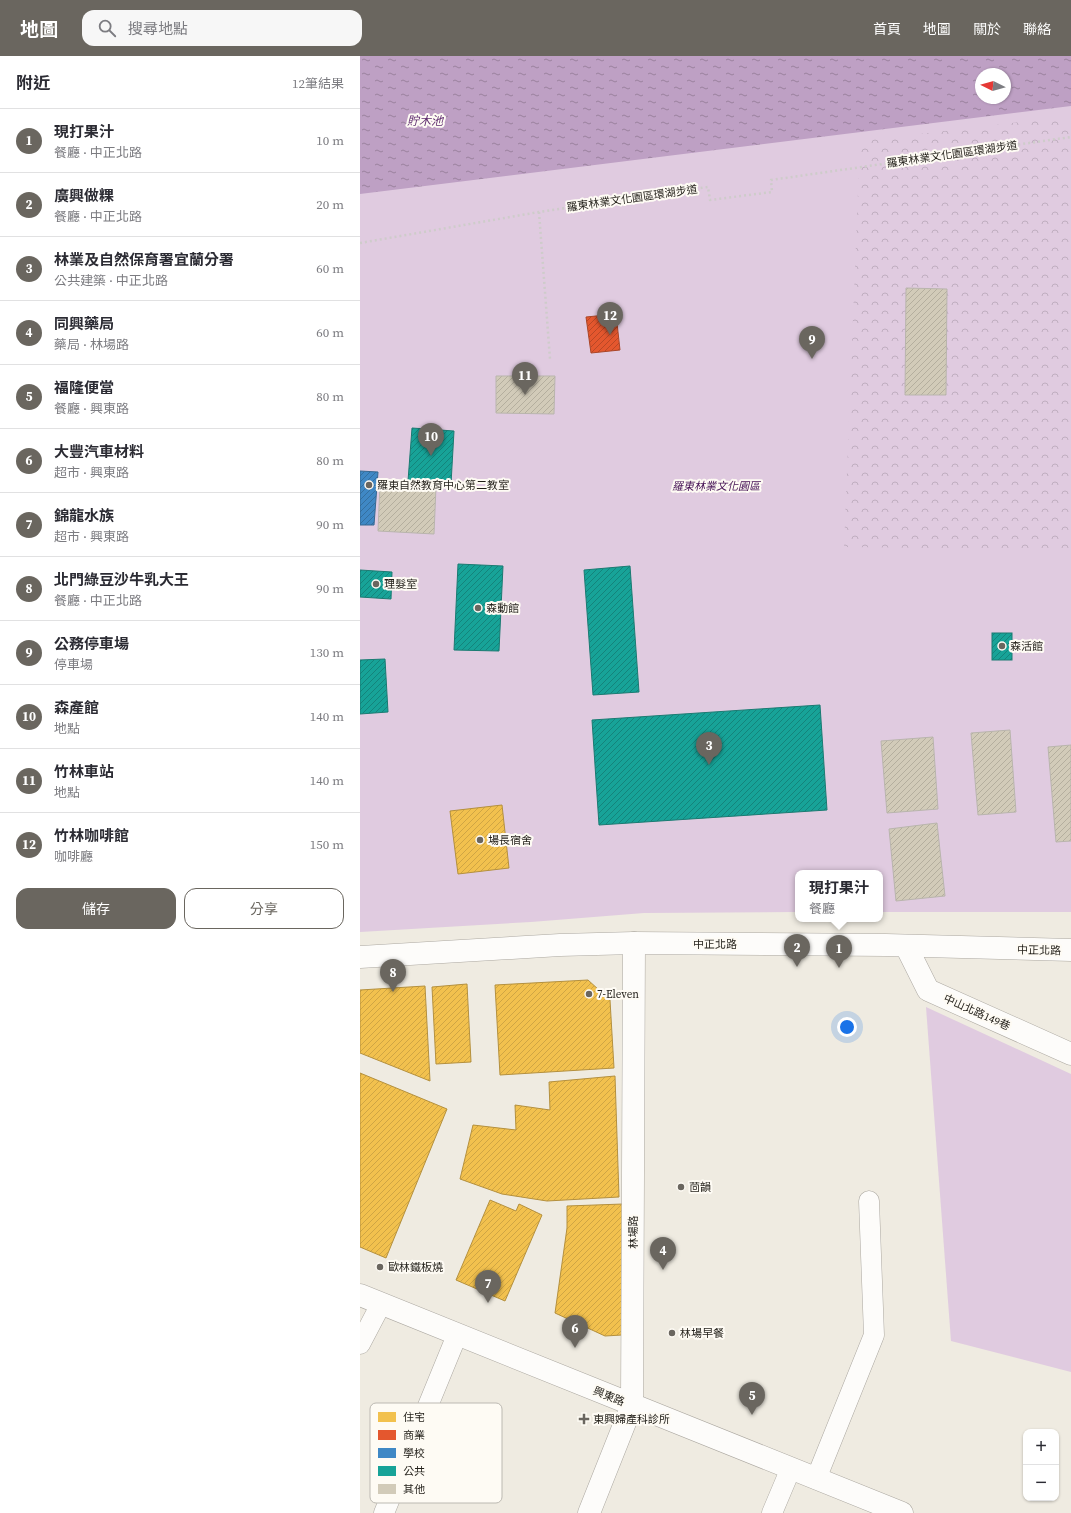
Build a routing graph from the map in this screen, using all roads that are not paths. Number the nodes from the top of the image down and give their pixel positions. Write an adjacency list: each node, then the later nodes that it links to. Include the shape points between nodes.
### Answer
1 (634, 943): 2 (street, 中正北路); 4 (street, 中正北路, via 560,945); 12 (street, 林場路)
2 (906, 946): 3 (street, 中正北路); 5 (street, 中山北路149巷, via 928,990)
3 (1071, 950)
4 (360, 958)
5 (1071, 1054)
6 (869, 1201): 14 (lane, via 874,1335)
7 (360, 1295): 8 (street, 興東路)
8 (381, 1304): 9 (street, 興東路); 10 (lane)
9 (457, 1335): 11 (lane); 12 (street, 興東路)
10 (360, 1344)
11 (429, 1403)
12 (632, 1405): 13 (street, 興東路); 17 (street, 林場路)
13 (791, 1468): 14 (street, 興東路); 18 (lane)
14 (816, 1479): 19 (street, 興東路)
15 (388, 1503): 16 (lane)
16 (384, 1513)
17 (589, 1513)
18 (772, 1513)
19 (902, 1513)

